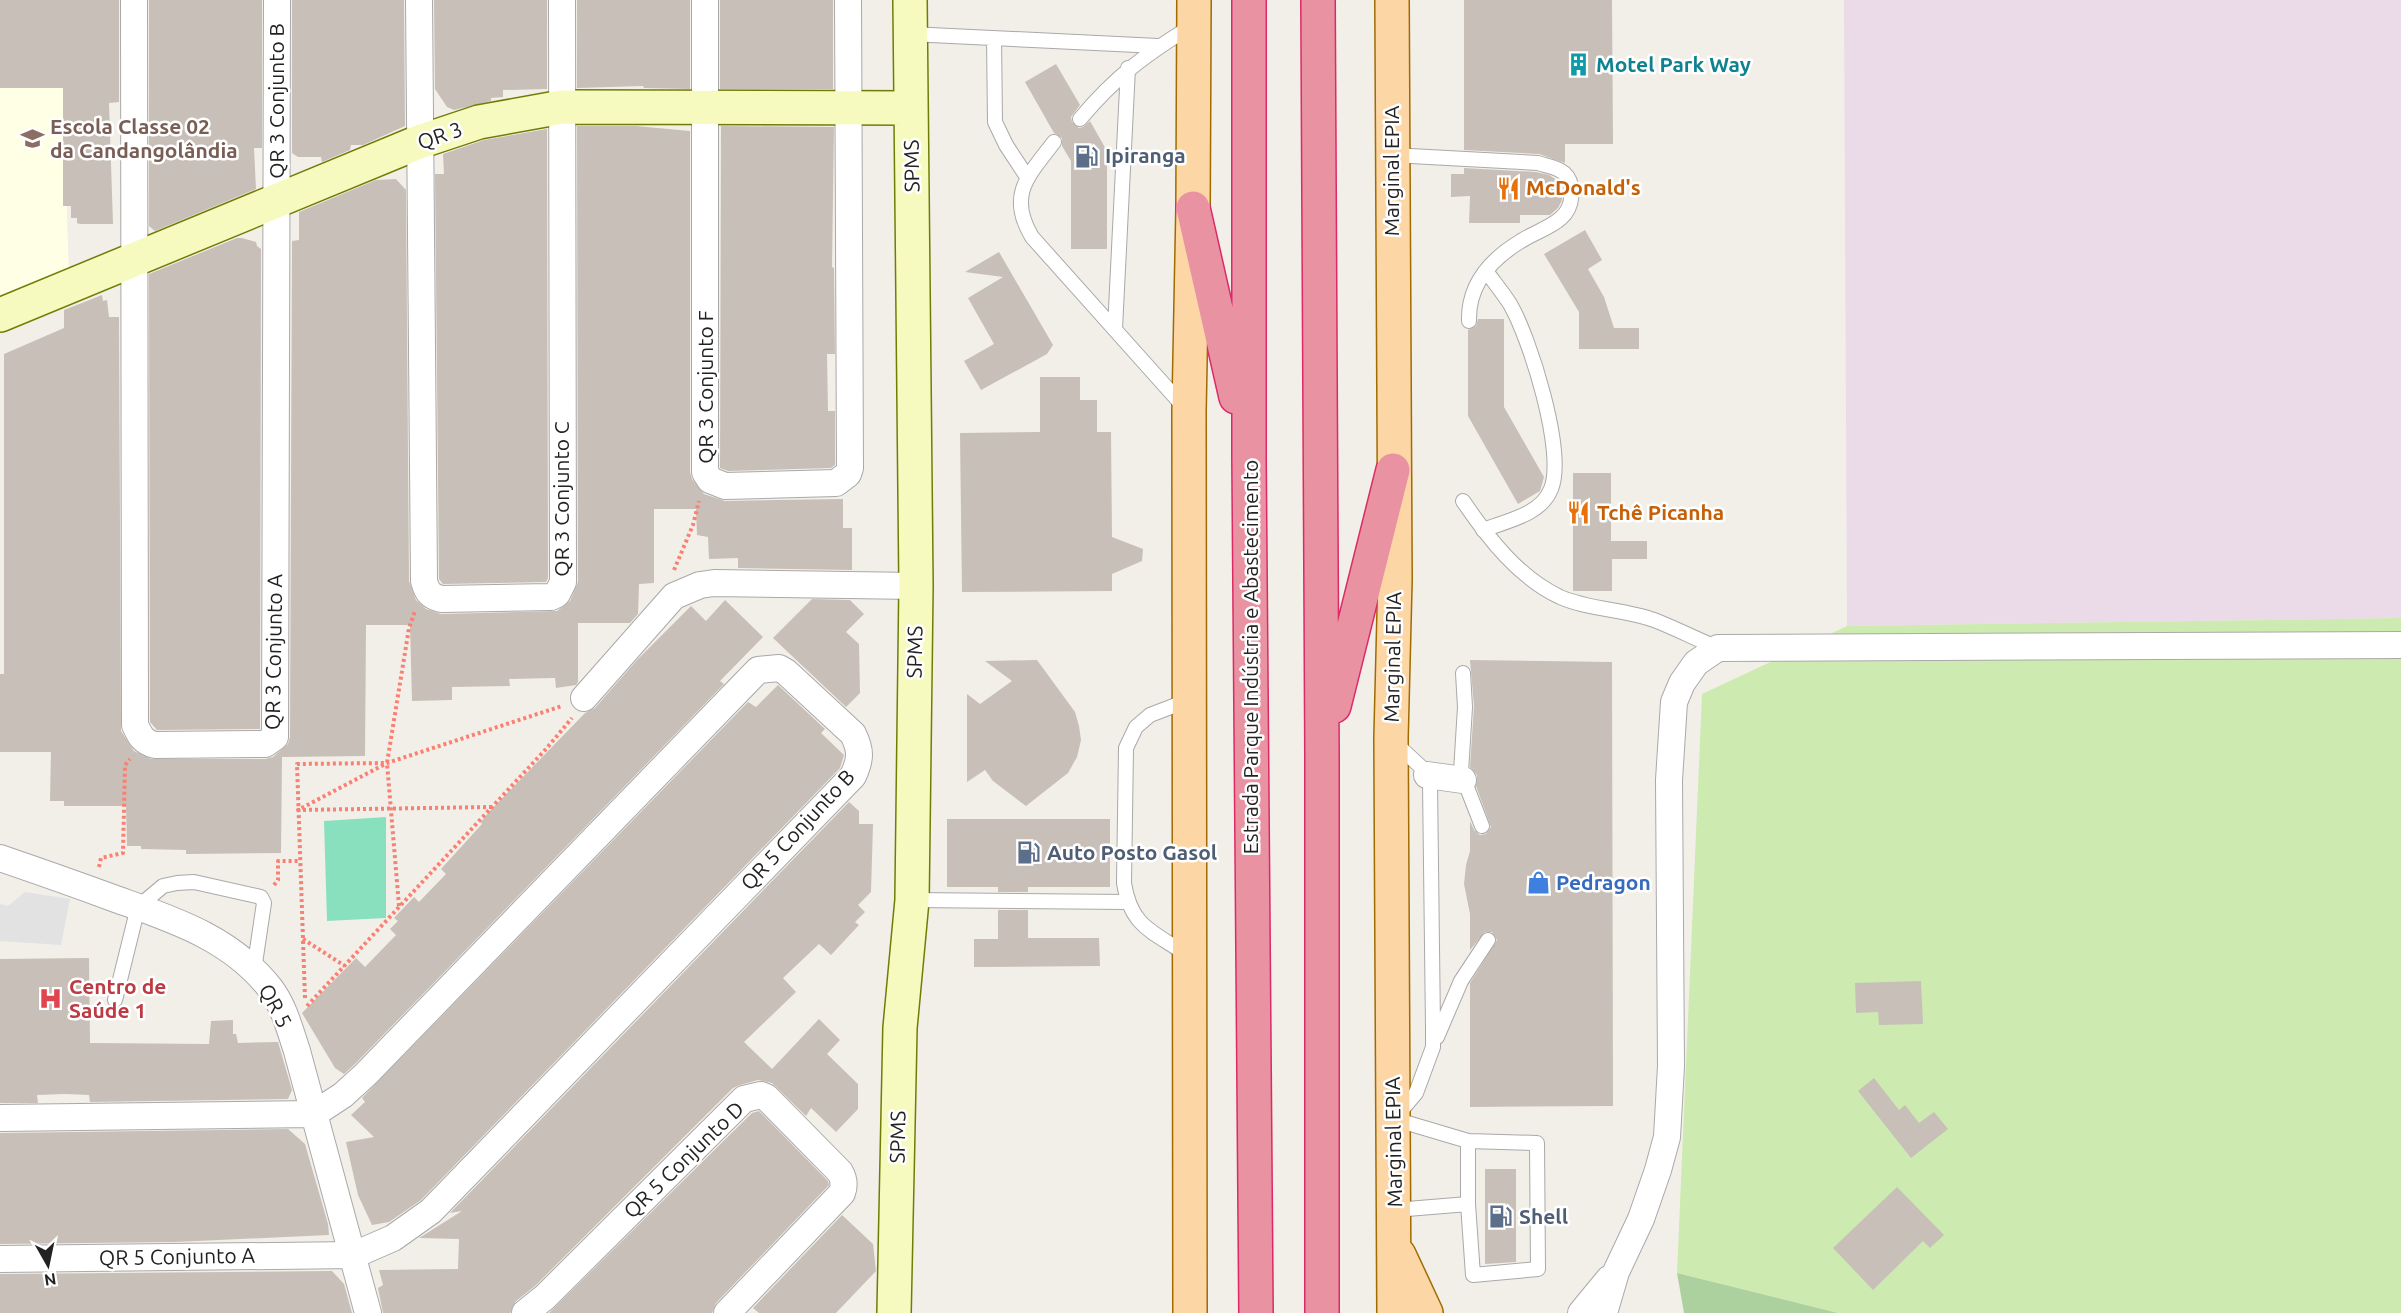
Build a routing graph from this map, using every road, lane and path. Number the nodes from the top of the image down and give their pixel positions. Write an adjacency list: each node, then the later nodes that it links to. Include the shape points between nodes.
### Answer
1 (134, 0): 27 (street)
2 (277, 0): 25 (street, QR 3 Conjunto B)
3 (420, 0): 21 (street)
4 (562, 0): 17 (street, QR 3 Conjunto C)
5 (705, 0): 16 (street, QR 3 Conjunto F)
6 (848, 0): 19 (street, QR 3 Conjunto F)
7 (910, 0): 12 (street, SPMS)
8 (1249, 0): 33 (highway, Estrada Parque Indústria e Abastecimento)
9 (1318, 0): 48 (highway)
10 (1392, 0): 23 (main road, Marginal EPIA)
11 (1194, 12): 14 (lane); 26 (main road)
12 (910, 34): 13 (lane); 18 (street, SPMS)
13 (994, 38): 14 (lane); 24 (lane, via 995,122)
14 (1158, 46): 15 (lane)
15 (1128, 68): 20 (lane); 31 (lane)
16 (705, 106): 17 (street, QR 3); 19 (street, QR 3); 35 (street, QR 3 Conjunto F, via 705,472)
17 (562, 107): 21 (street, QR 3, via 479,122); 39 (street, QR 3 Conjunto C, via 563,582 557,594 550,597 441,599)
18 (911, 108): 19 (street, QR 3); 38 (street, SPMS)
19 (847, 109): 35 (street, QR 3 Conjunto F, via 848,474 836,483 726,486)
20 (1080, 119)
21 (419, 142): 25 (street, QR 3); 39 (street)
22 (1054, 142): 24 (lane)
23 (1392, 155): 28 (lane, via 1538,163 1566,175 1572,199 1567,212 1502,254); 34 (main road, Marginal EPIA)
24 (1027, 177): 31 (lane, via 1019,207 1028,231)
25 (278, 202): 27 (street, QR 3); 47 (street, QR 3 Conjunto A, via 274,737 265,744)
26 (1194, 208): 32 (main road); 33 (highway)
27 (134, 260): 29 (street, QR 3); 47 (street, via 135,725)
28 (1486, 271): 30 (lane, via 1473,289); 37 (lane, via 1511,305 1528,345 1554,441 1555,473 1543,501 1527,514)
29 (0, 315)
30 (1469, 321)
31 (1115, 329): 32 (lane)
32 (1189, 411): 45 (main road)
33 (1249, 458): 86 (highway, Estrada Parque Indústria e Abastecimento)
34 (1393, 470): 46 (main road, Marginal EPIA); 48 (highway)
35 (710, 480): 40 (path, via 668,583)
36 (1463, 501): 37 (lane)
37 (1483, 530): 42 (lane, via 1530,578 1561,597 1656,621)
38 (916, 586): 40 (street, via 714,583 686,589); 60 (street, SPMS)
39 (427, 592): 49 (path, via 412,616)
40 (662, 608): 44 (street)
41 (2401, 645): 42 (street)
42 (1718, 648): 80 (street, via 1696,663 1674,702 1669,780 1671,1066 1667,1137 1641,1220)
43 (1463, 674): 51 (lane)
44 (579, 700): 49 (path); 52 (path, via 572,719)
45 (1190, 700): 61 (lane, via 1149,715 1136,727 1126,748); 66 (main road)
46 (1391, 738): 50 (lane); 73 (main road, Marginal EPIA)
47 (146, 743): 58 (path, via 124,765 123,853 101,858)
48 (1322, 755): 87 (highway)
49 (387, 762): 53 (path); 54 (path); 54 (path, via 297,764)
50 (1427, 775): 51 (street); 70 (lane, via 1431,791)
51 (1463, 780): 55 (lane)
52 (492, 807): 53 (path); 63 (path)
53 (389, 809): 54 (path); 63 (path)
54 (298, 810): 57 (path)
55 (1482, 826)
56 (0, 858): 58 (street, QR 5)
57 (300, 861): 59 (path, via 278,861 278,880); 64 (path)
58 (92, 891): 62 (street, QR 5)
59 (261, 897): 62 (lane, via 194,882 177,883 163,886); 68 (lane, via 264,903)
60 (912, 900): 61 (lane); 81 (street, SPMS, via 900,1029)
61 (1127, 902): 66 (lane, via 1138,922)
62 (138, 907): 68 (street, QR 5, via 205,933); 69 (lane)
63 (399, 907): 67 (path)
64 (303, 939): 67 (path); 67 (path, via 306,1008)
65 (1488, 940): 70 (lane, via 1461,981)
66 (1189, 956): 82 (main road)
67 (345, 966)
68 (254, 970): 71 (street, QR 5, via 283,1013)
69 (115, 1000)
70 (1433, 1047): 73 (lane, via 1416,1093)
71 (314, 1114): 72 (street); 78 (street, QR 5); 78 (street, QR 5 Conjunto B, via 366,1074 758,670 779,668 786,672 853,734 861,754 853,776 432,1210 393,1238)
72 (0, 1118)
73 (1394, 1119): 74 (lane); 76 (main road, Marginal EPIA)
74 (1468, 1141): 75 (lane); 75 (lane, via 1537,1143 1538,1269 1473,1275)
75 (1468, 1203): 76 (lane)
76 (1395, 1210): 77 (main road, Marginal EPIA)
77 (1394, 1244): 88 (main road, Marginal EPIA); 89 (main road)
78 (354, 1255): 79 (street, QR 5 Conjunto A); 83 (street, QR 5)
79 (0, 1259)
80 (1616, 1272): 90 (street); 91 (street)
81 (896, 1310)
82 (1187, 1310)
83 (368, 1313)
84 (525, 1313): 85 (street, QR 5 Conjunto D, via 744,1099 761,1095 840,1172 844,1187)
85 (727, 1313)
86 (1256, 1313)
87 (1322, 1313)
88 (1394, 1313)
89 (1426, 1313)
90 (1581, 1313)
91 (1604, 1313)

